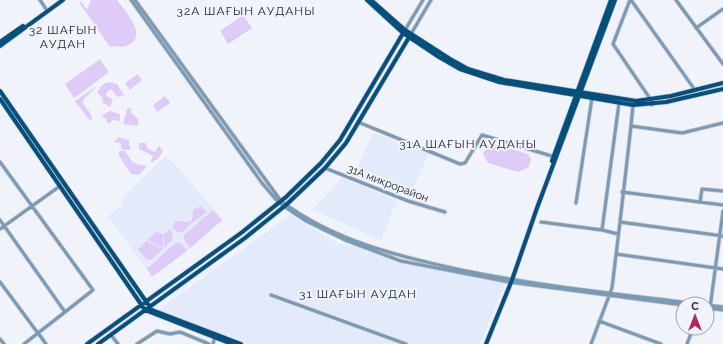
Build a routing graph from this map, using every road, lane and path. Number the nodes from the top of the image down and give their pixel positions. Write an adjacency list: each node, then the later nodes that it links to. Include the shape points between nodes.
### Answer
1 (40, 0): 14 (street)
2 (59, 0): 14 (main road)
3 (63, 0): 20 (main road)
4 (131, 0): 42 (street, via 262,183)
5 (135, 0): 42 (street)
6 (367, 0): 17 (main road)
7 (371, 0): 17 (main road)
8 (423, 0): 17 (street)
9 (431, 0): 18 (street)
10 (611, 0): 26 (main road)
11 (615, 0): 26 (main road)
12 (631, 0): 24 (street); 29 (street, via 613,44)
13 (676, 0): 16 (street)
14 (46, 9): 19 (main road)
15 (723, 9): 16 (street)
16 (696, 28): 21 (street)
17 (404, 32): 18 (main road); 37 (main road, via 340,140)
18 (410, 36): 26 (main road, via 453,65 481,77 505,84); 32 (main road)
19 (0, 42)
20 (0, 46)
21 (723, 64)
22 (723, 83): 24 (main road)
23 (723, 89): 29 (main road)
24 (695, 90): 29 (main road)
25 (0, 91): 67 (main road)
26 (578, 94): 27 (main road); 29 (main road); 35 (main road)
27 (592, 98): 30 (main road); 44 (street)
28 (0, 99): 39 (main road)
29 (651, 102): 31 (main road)
30 (619, 103): 31 (main road); 55 (street)
31 (634, 105): 34 (street)
32 (358, 122): 35 (street, via 460,164 465,163 482,135); 38 (main road, via 346,143)
33 (723, 123): 34 (street, via 682,133)
34 (631, 126): 41 (street)
35 (554, 157): 61 (main road)
36 (0, 162): 46 (street)
37 (321, 163): 38 (main road); 42 (main road)
38 (325, 168): 47 (main road); 49 (street, 31А микрорайон, via 414,203)
39 (60, 185): 46 (street); 69 (main road)
40 (723, 191): 43 (street, via 702,189)
41 (622, 192): 43 (street); 52 (street)
42 (280, 202): 47 (street); 67 (main road)
43 (700, 202): 45 (street)
44 (576, 203)
45 (723, 205)
46 (32, 206): 53 (street); 72 (street, via 93,290)
47 (285, 206): 61 (street, via 306,221 345,240 401,260); 70 (main road)
48 (723, 211): 57 (street)
49 (445, 212)
50 (0, 220): 53 (street)
51 (541, 222): 55 (street)
52 (620, 222): 56 (street); 57 (street)
53 (4, 226): 54 (street); 72 (street)
54 (0, 229)
55 (602, 230): 56 (street)
56 (618, 234): 58 (street)
57 (721, 236): 59 (street)
58 (616, 254): 59 (street); 63 (street)
59 (716, 268): 60 (street); 65 (street)
60 (723, 269)
61 (510, 281): 63 (street); 92 (main road)
62 (0, 282): 76 (street)
63 (610, 294): 66 (street); 68 (street); 74 (street)
64 (272, 295): 91 (street)
65 (711, 296)
66 (675, 301)
67 (146, 302): 69 (main road); 70 (main road)
68 (675, 304)
69 (141, 305): 71 (main road); 73 (main road)
70 (150, 307): 71 (main road); 78 (main road)
71 (145, 310): 75 (main road); 78 (main road)
72 (65, 312): 76 (street)
73 (122, 319): 75 (main road); 83 (main road)
74 (599, 321): 93 (street); 94 (street)
75 (126, 324): 77 (main road)
76 (38, 333): 81 (street); 82 (street)
77 (110, 335): 84 (main road); 85 (street)
78 (215, 336): 88 (street); 89 (main road); 90 (main road)
79 (0, 339): 80 (street)
80 (4, 344)
81 (24, 344)
82 (46, 344)
83 (87, 344)
84 (98, 344)
85 (118, 344)
86 (137, 344): 87 (street, via 157,331 170,334 180,332)
87 (209, 344)
88 (213, 344)
89 (232, 344)
90 (240, 344)
91 (406, 344)
92 (484, 344)
93 (591, 344)
94 (661, 344)

